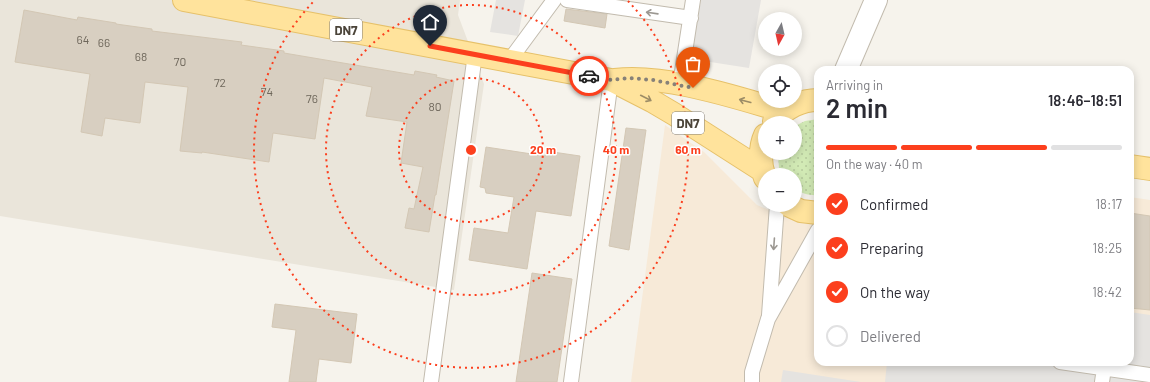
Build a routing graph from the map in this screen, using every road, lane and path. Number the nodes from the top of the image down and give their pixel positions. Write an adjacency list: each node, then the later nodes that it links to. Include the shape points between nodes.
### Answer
1 (184, 0): 8 (main road, DN7)
2 (546, 0): 9 (lane)
3 (554, 0): 9 (lane)
4 (567, 0): 7 (lane, one-way to 4)
5 (694, 0): 7 (lane)
6 (876, 0): 10 (street)
7 (691, 18): 12 (lane)
8 (475, 54): 9 (main road, DN7); 27 (lane)
9 (509, 61): 11 (main road, DN7)
10 (848, 66)
11 (612, 80): 12 (main road, DN7, via 628,78); 17 (main road, DN7, one-way to 17, via 668,111); 28 (lane)
12 (680, 85): 14 (main road, DN7, one-way to 12)
13 (814, 101): 15 (main road, DN7, via 799,103)
14 (774, 116)
15 (779, 116)
16 (1134, 167): 18 (main road)
17 (758, 170)
18 (1150, 170)
19 (802, 211): 21 (main road)
20 (776, 212): 23 (lane, one-way to 23)
21 (814, 213)
22 (814, 237): 23 (lane)
23 (768, 319): 29 (lane, via 752,372)
24 (1073, 366): 25 (lane)
25 (1103, 375): 26 (lane)
26 (1150, 375)
27 (431, 382)
28 (571, 382)
29 (752, 382)

